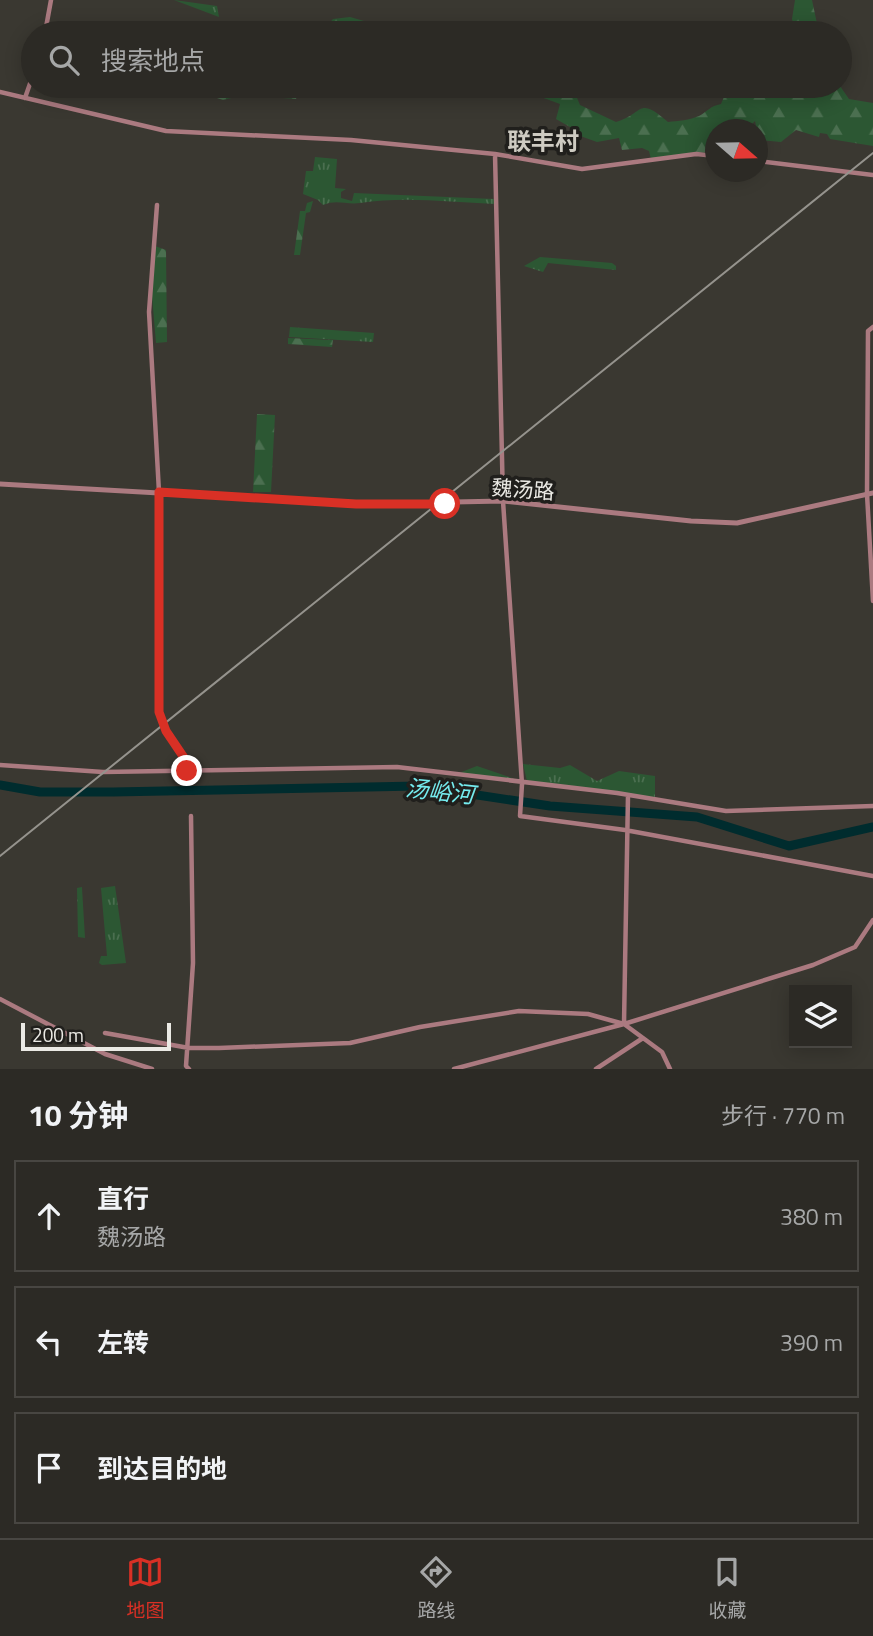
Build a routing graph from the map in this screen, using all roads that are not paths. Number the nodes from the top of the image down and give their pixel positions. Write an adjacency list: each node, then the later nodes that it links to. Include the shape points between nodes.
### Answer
1 (51, 0): 2 (street)
2 (47, 21)
3 (0, 92): 4 (street)
4 (21, 97)
5 (25, 98): 6 (street, via 166,131 351,140)
6 (495, 154): 7 (street, via 582,169); 15 (street)
7 (705, 155)
8 (768, 162): 9 (street)
9 (873, 174)
10 (157, 205): 13 (street, via 149,312)
11 (873, 327): 14 (street, via 869,331)
12 (0, 484): 13 (street, 魏汤路)
13 (159, 492): 15 (street, 魏汤路, via 356,504); 18 (street, via 159,712)
14 (870, 494): 15 (street, 魏汤路, via 737,523); 16 (street)
15 (503, 501): 19 (street)
16 (873, 601)
17 (0, 765): 18 (street, via 103,772)
18 (193, 771): 19 (street, via 397,767)
19 (522, 787): 20 (street); 23 (street, via 520,816)
20 (628, 795): 21 (street, via 747,813); 23 (street)
21 (873, 806)
22 (191, 816): 30 (street)
23 (625, 830): 24 (street); 27 (street)
24 (873, 876)
25 (873, 920): 27 (street, via 855,947 813,965)
26 (0, 999): 31 (street, via 105,1054)
27 (624, 1024): 29 (street); 30 (street, via 588,1014 519,1011 350,1043); 33 (street)
28 (105, 1033): 30 (street)
29 (643, 1038): 34 (street); 35 (street, via 662,1052)
30 (189, 1048): 32 (street)
31 (152, 1069)
32 (189, 1069)
33 (454, 1069)
34 (596, 1069)
35 (670, 1069)

